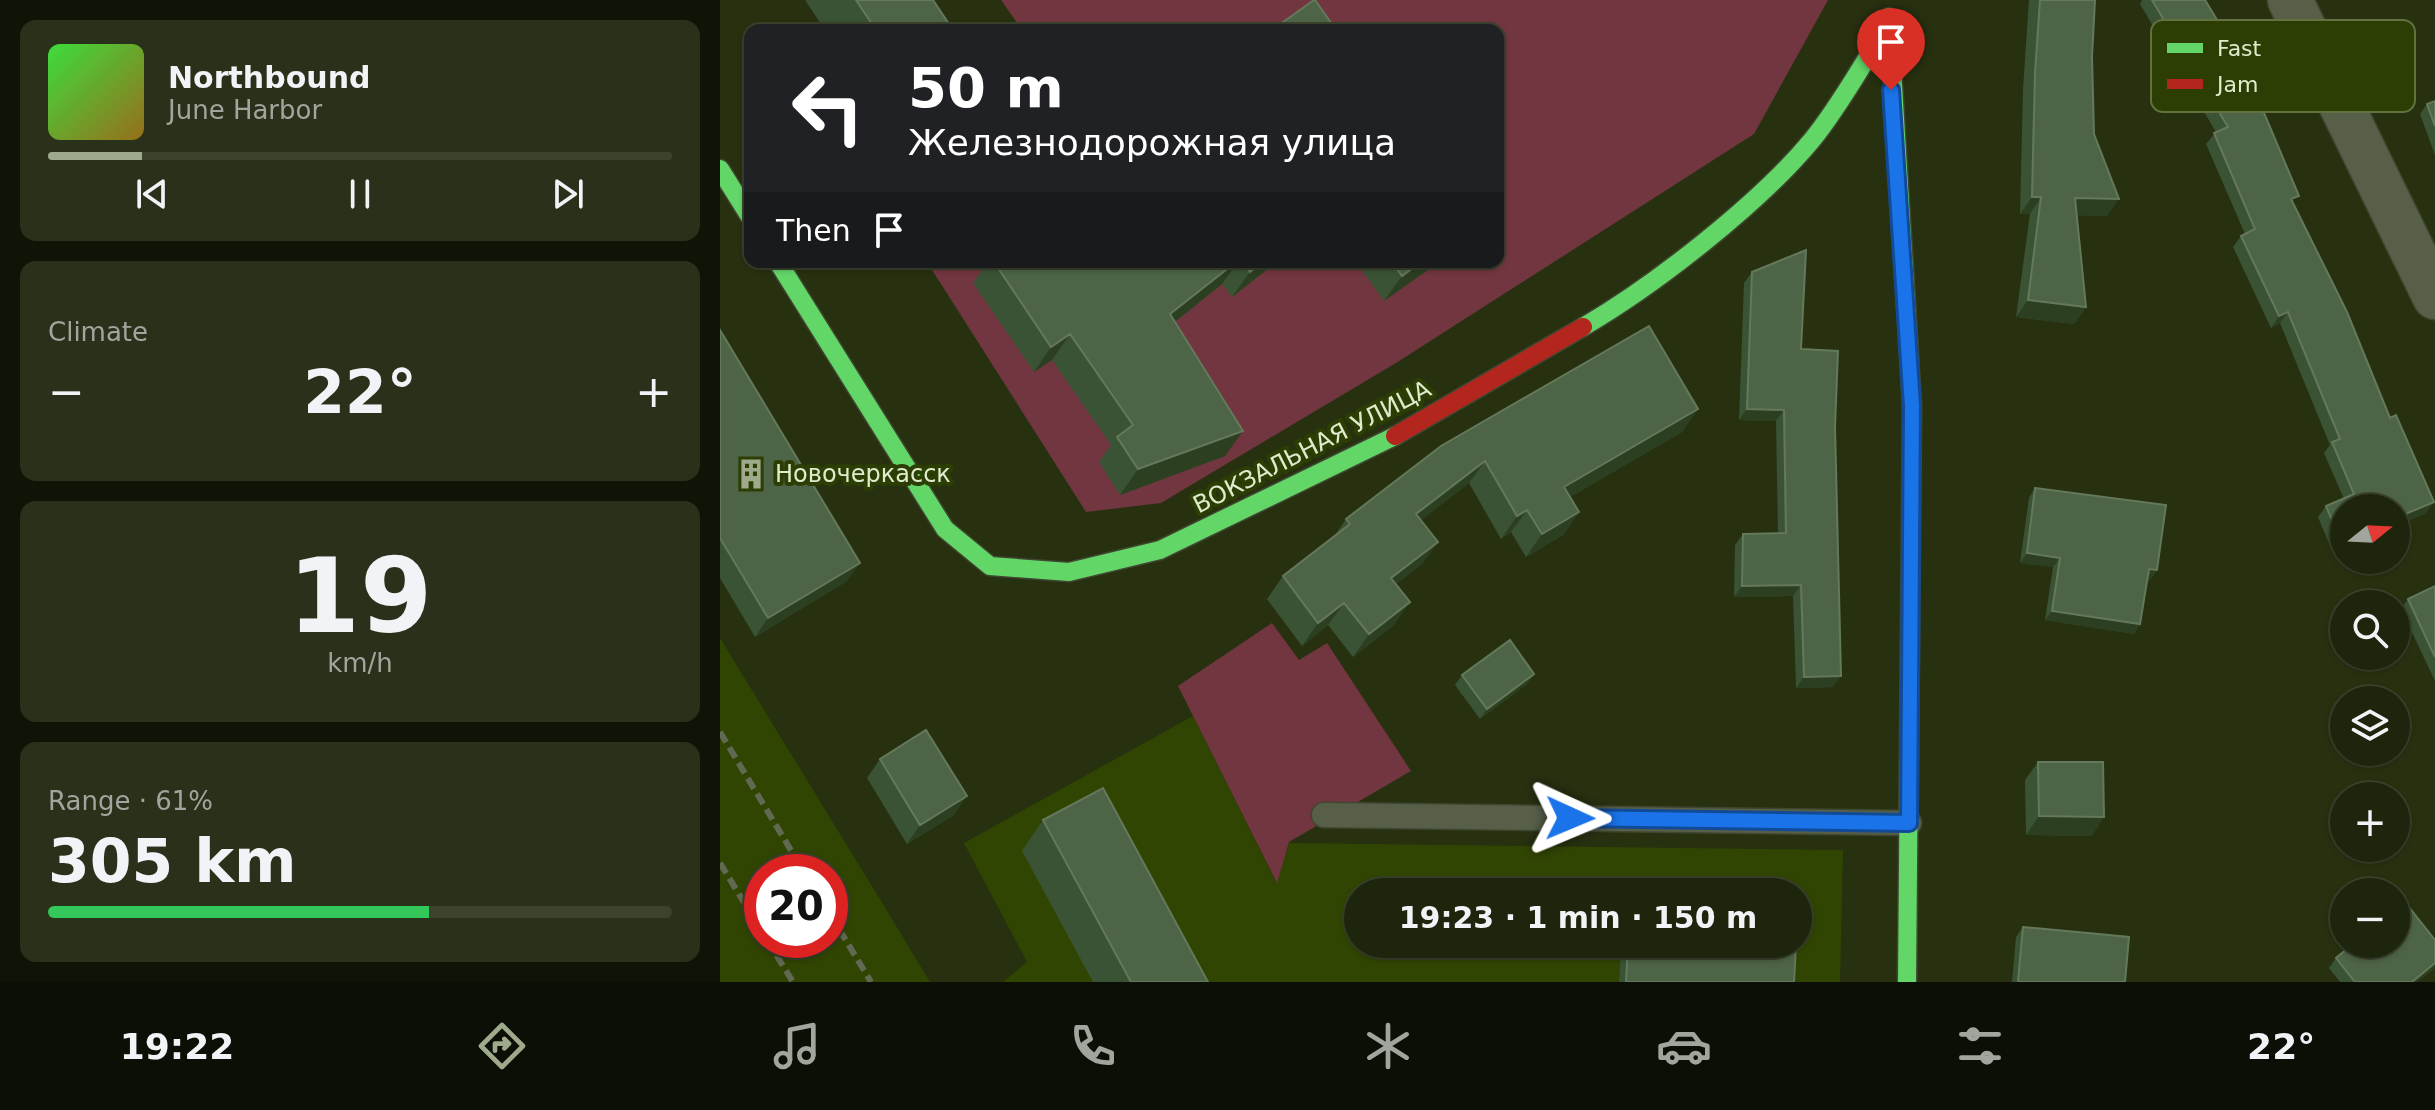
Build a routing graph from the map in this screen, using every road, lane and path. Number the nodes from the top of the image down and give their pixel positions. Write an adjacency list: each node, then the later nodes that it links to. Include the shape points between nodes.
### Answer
1 (1893, 0): 4 (street)
2 (2290, 0): 3 (street)
3 (2300, 20)
4 (1887, 27): 8 (street, ВОКЗАЛЬНАЯ УЛИЦА, via 1812,140 1748,203 1627,301 1381,444 1160,550 1069,572 990,566 945,529); 11 (street, via 1912,406)
5 (2345, 112): 9 (street)
6 (720, 169): 7 (street)
7 (744, 207)
8 (782, 268)
9 (2435, 297)
10 (1324, 815): 11 (lane)
11 (1909, 823): 12 (street)
12 (1907, 982)

